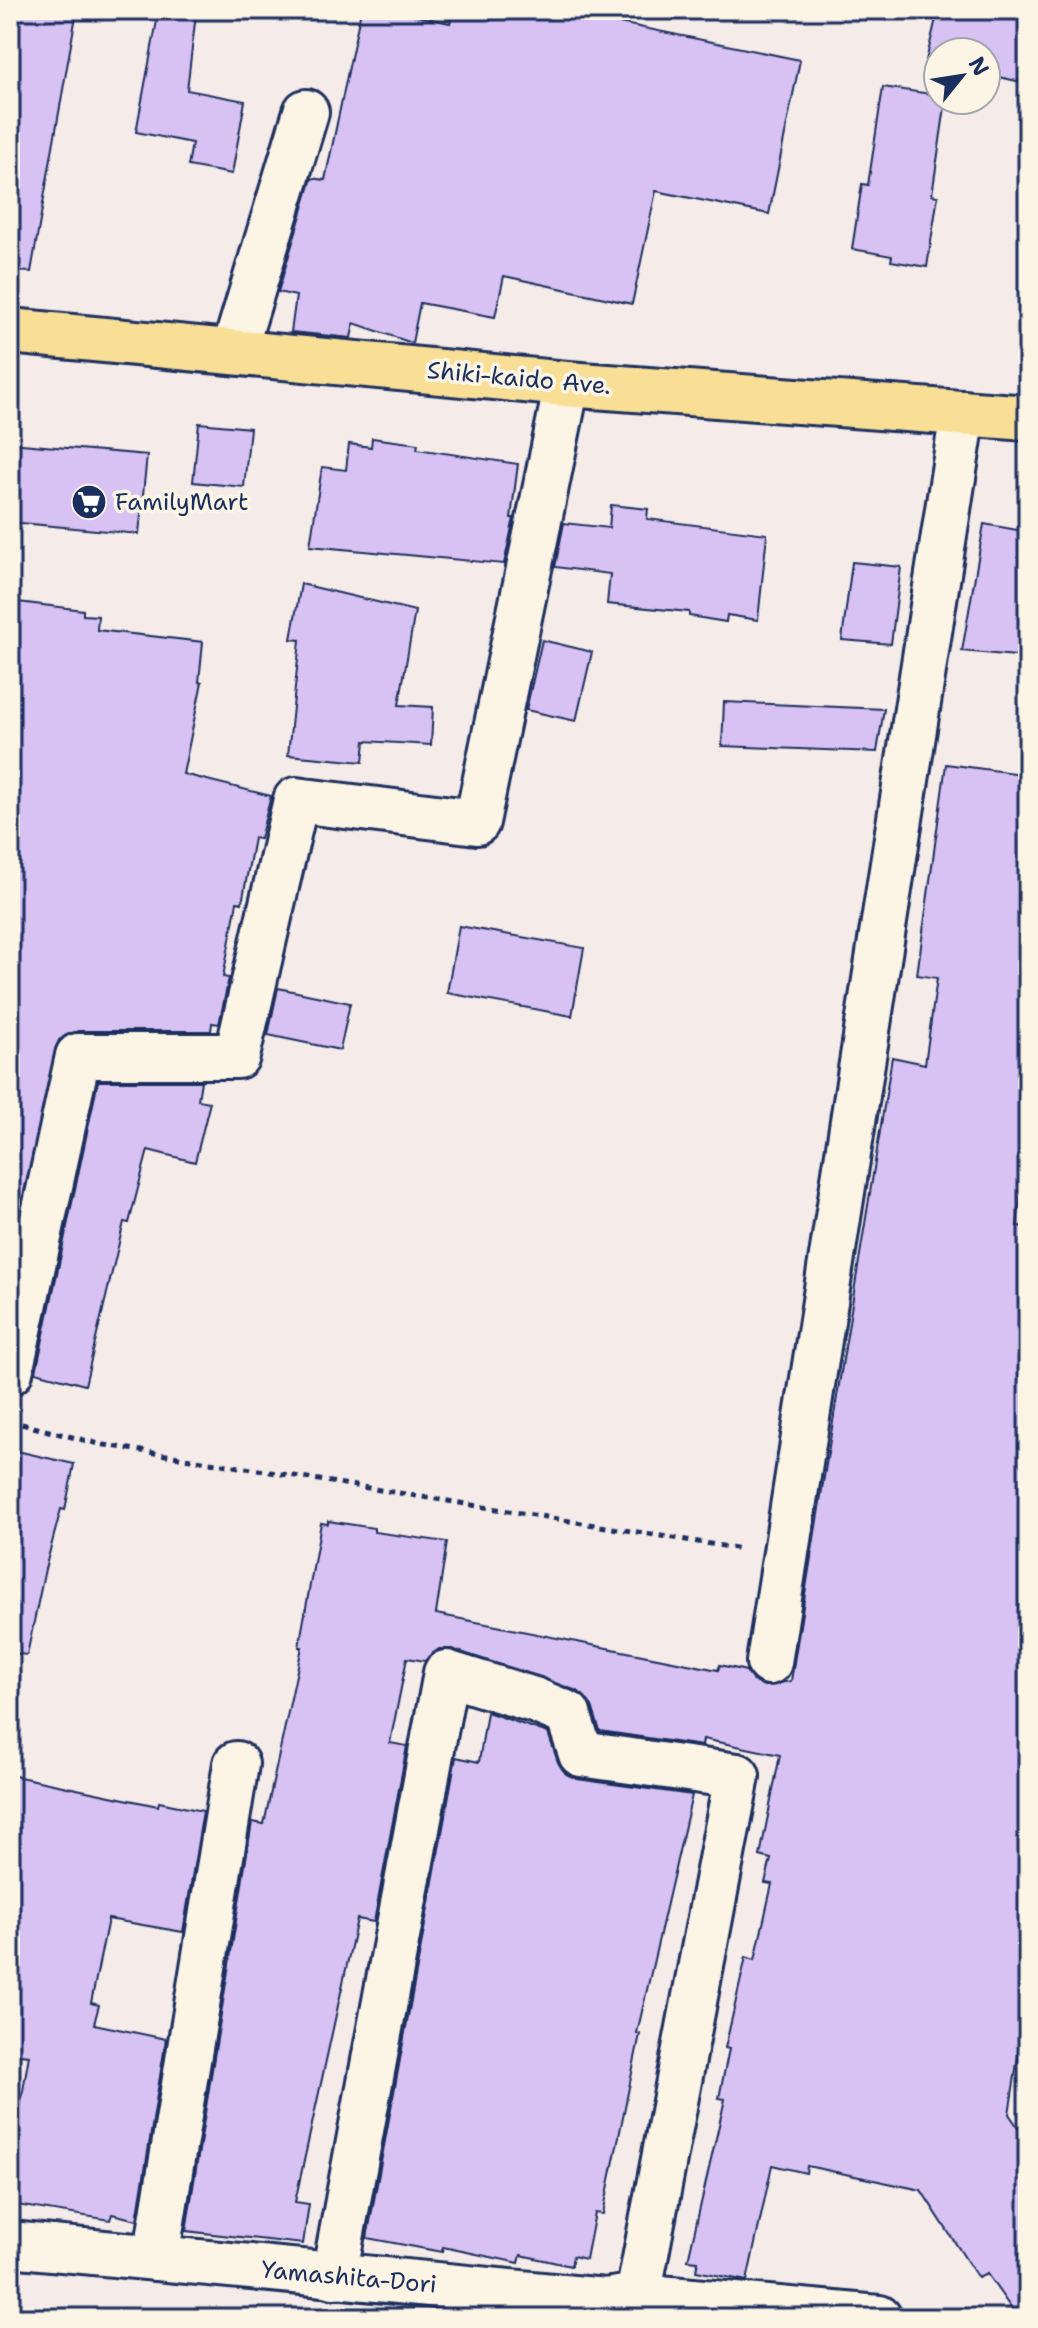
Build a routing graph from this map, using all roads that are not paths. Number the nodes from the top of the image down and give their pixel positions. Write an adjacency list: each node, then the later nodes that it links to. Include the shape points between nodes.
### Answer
1 (306, 112): 3 (street)
2 (10, 331): 3 (main road, Shiki-kaido Ave.)
3 (234, 351): 4 (main road, Shiki-kaido Ave.)
4 (567, 384): 5 (main road, Shiki-kaido Ave.); 7 (street, via 477,822 296,800 237,1056 78,1056)
5 (963, 413): 6 (main road, Shiki-kaido Ave.); 8 (street)
6 (1028, 418)
7 (10, 1372)
8 (769, 1662)
9 (236, 1764): 11 (street)
10 (10, 2244): 11 (street, Yamashita-Dori)
11 (156, 2258): 12 (street, Yamashita-Dori)
12 (334, 2276): 13 (street, Yamashita-Dori); 13 (street, via 446,1673 568,1714 581,1754 737,1776)
13 (616, 2305): 14 (street, Yamashita-Dori)
14 (879, 2318)

